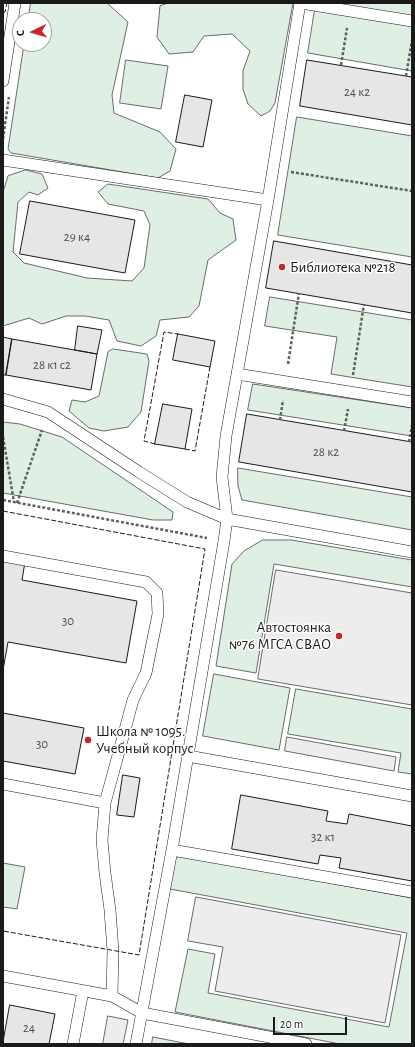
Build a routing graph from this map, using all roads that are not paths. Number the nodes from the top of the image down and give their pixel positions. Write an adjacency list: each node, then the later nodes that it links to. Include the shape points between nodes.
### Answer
1 (15, 3): 4 (lane)
2 (300, 3): 3 (lane); 6 (lane)
3 (412, 21)
4 (3, 81)
5 (3, 160): 6 (lane)
6 (268, 200): 7 (lane)
7 (237, 374): 9 (lane); 10 (lane, via 222,477)
8 (3, 399): 10 (lane, via 48,412 187,502)
9 (412, 402)
10 (227, 519): 11 (lane); 13 (lane)
11 (412, 552)
12 (3, 556): 16 (lane, via 146,582 157,593 158,614 146,673 133,700)
13 (188, 756): 15 (lane); 17 (lane)
14 (3, 784): 16 (lane)
15 (412, 796)
16 (105, 803): 21 (lane, via 102,840 113,951)
17 (172, 850): 18 (lane); 22 (lane)
18 (412, 892)
19 (3, 976): 20 (lane)
20 (82, 990): 21 (lane); 23 (lane)
21 (112, 996): 22 (lane)
22 (142, 1013): 24 (lane); 25 (lane)
23 (73, 1044)
24 (136, 1044)
25 (306, 1044)

